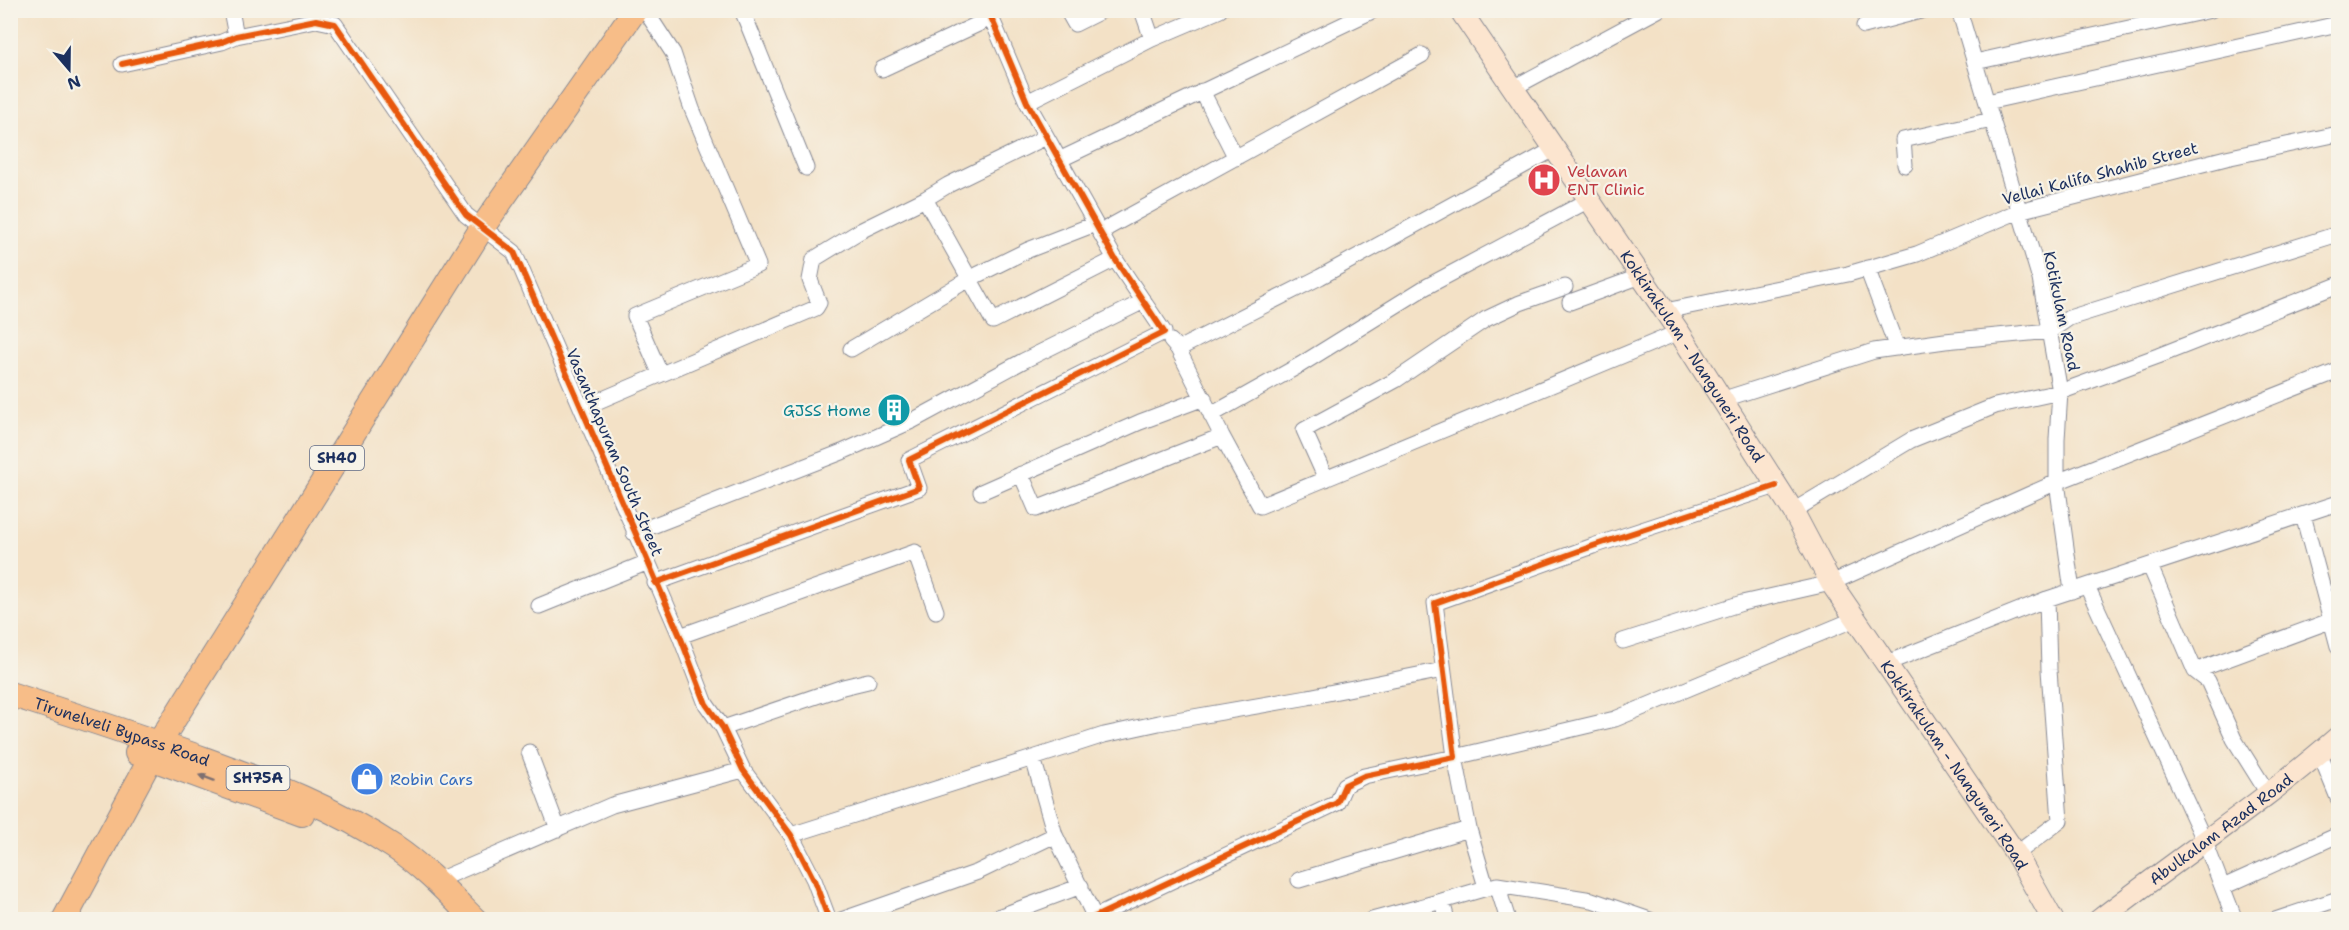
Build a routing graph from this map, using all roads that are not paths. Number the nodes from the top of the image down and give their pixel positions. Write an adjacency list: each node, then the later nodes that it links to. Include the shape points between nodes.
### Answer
1 (231, 10): 17 (street)
2 (742, 10): 34 (street)
3 (1067, 10): 4 (street, via 1075,24)
4 (1103, 10)
5 (1142, 10): 18 (street)
6 (1220, 10): 18 (street)
7 (1374, 10): 24 (street)
8 (1460, 10): 23 (main road, Kokkirakulam - Nanguneri Road)
9 (1659, 10): 23 (street)
10 (1924, 10): 16 (street)
11 (1959, 10): 20 (street, Kotikulam Road)
12 (2211, 10): 20 (street)
13 (632, 13): 38 (main road, SH40); 55 (street, via 673,53 692,109 758,265 635,316)
14 (989, 14): 22 (street); 25 (street)
15 (2338, 24): 26 (street)
16 (1864, 26)
17 (236, 36): 21 (street, Vasanthapuram South Street); 38 (street, Vasanthapuram South Street, via 316,20 335,24 466,215)
18 (1152, 39): 25 (street)
19 (1422, 55): 31 (street)
20 (1975, 62): 26 (street, Kotikulam Road)
21 (122, 64)
22 (882, 69)
23 (1513, 88): 30 (main road, Kokkirakulam - Nanguneri Road)
24 (1202, 91): 31 (street); 32 (street)
25 (1027, 102): 29 (street)
26 (1987, 102): 27 (street, Kotikulam Road)
27 (1992, 120): 33 (street, via 1903,140); 37 (street, Kotikulam Road)
28 (2338, 134): 37 (street, Vellai Kalifa Shahib Street)
29 (1046, 137): 32 (street); 35 (street)
30 (1554, 149): 36 (main road, Kokkirakulam - Nanguneri Road); 53 (street, via 1320,277)
31 (1236, 158): 39 (street)
32 (1059, 160): 39 (street)
33 (1905, 165)
34 (806, 168)
35 (925, 199): 44 (street); 55 (street, via 814,259 810,280 819,303 816,308)
36 (1589, 200): 43 (main road, Kokkirakulam - Nanguneri Road); 60 (street, via 1424,288)
37 (2019, 211): 42 (street, Vellai Kalifa Shahib Street, via 1917,254); 50 (street, Kotikulam Road, via 2040,279)
38 (482, 228): 59 (street, Vasanthapuram South Street, via 514,252); 93 (main road, SH40)
39 (1098, 228): 41 (street); 44 (street, via 1028,250)
40 (2338, 234): 50 (street, via 2069,318)
41 (1115, 259): 44 (street, via 993,321); 46 (street)
42 (1867, 268): 47 (street, Vellai Kalifa Shahib Street); 51 (street)
43 (1641, 276): 47 (main road, Kokkirakulam - Nanguneri Road); 63 (street, via 1520,303 1486,319 1396,380 1304,430)
44 (969, 279): 52 (street)
45 (2338, 285): 56 (street)
46 (1144, 301): 48 (street); 70 (street, via 912,421)
47 (1665, 311): 49 (main road, Kokkirakulam - Nanguneri Road)
48 (1164, 332): 53 (street); 73 (street, via 909,460 919,488)
49 (1679, 332): 58 (main road, Kokkirakulam - Nanguneri Road); 63 (street)
50 (2050, 332): 51 (street); 56 (street, Kotikulam Road)
51 (1898, 348): 58 (street, via 1874,351)
52 (851, 349)
53 (1178, 349): 57 (street)
54 (2338, 371): 64 (street)
55 (660, 373): 59 (street)
56 (2060, 392): 64 (street, Kotikulam Road); 68 (street, via 1995,406 1911,440)
57 (1204, 398): 60 (street); 62 (street)
58 (1721, 400): 65 (main road, Kokkirakulam - Nanguneri Road)
59 (582, 408): 70 (street, Vasanthapuram South Street)
60 (1211, 415): 61 (street)
61 (1222, 436): 62 (street, via 1036,509); 63 (street, via 1260,506)
62 (1021, 474): 66 (street)
63 (1326, 479)
64 (2057, 482): 74 (street); 76 (street, Kotikulam Road)
65 (1776, 486): 68 (main road, Kokkirakulam - Nanguneri Road); 86 (street, via 1435,603)
66 (981, 492)
67 (2338, 503): 69 (street)
68 (1793, 511): 74 (main road, Kokkirakulam - Nanguneri Road)
69 (2303, 515): 72 (street); 81 (street)
70 (634, 533): 71 (street, Vasanthapuram South Street)
71 (648, 562): 73 (street, Vasanthapuram South Street); 78 (street)
72 (2150, 566): 75 (street); 87 (street)
73 (656, 583): 82 (street, Vasanthapuram South Street)
74 (1831, 583): 80 (main road, Kokkirakulam - Nanguneri Road); 83 (street, via 1742,603)
75 (2087, 586): 76 (street); 106 (street)
76 (2072, 591): 77 (street)
77 (2047, 599): 85 (street); 107 (street, via 2060,821)
78 (539, 606)
79 (936, 611): 82 (street, via 915,552)
80 (1855, 619): 85 (main road, Kokkirakulam - Nanguneri Road); 96 (street, via 1615,719)
81 (2335, 619): 84 (street); 87 (street)
82 (680, 636): 91 (street, Vasanthapuram South Street, via 706,704)
83 (1623, 641)
84 (2338, 646)
85 (1887, 663): 107 (main road, Kokkirakulam - Nanguneri Road)
86 (1443, 670): 96 (street); 97 (street, via 1159,723 1104,735)
87 (2195, 671): 99 (street, via 2208,681 2234,739)
88 (868, 681): 91 (street)
89 (10, 694): 93 (main road, Tirunelveli Bypass Road / SH75A)
90 (10, 710): 93 (main road)
91 (723, 728): 98 (street, Vasanthapuram South Street)
92 (2338, 737): 95 (main road, Abulkalam Azad Road)
93 (155, 750): 109 (main road, Tirunelveli Bypass Road / SH75A, via 267,782 337,813 395,848); 116 (main road, SH40); 117 (main road, one-way to 93, via 372,847)
94 (529, 752): 101 (street)
95 (2320, 754): 99 (main road, Abulkalam Azad Road); 100 (street)
96 (1455, 757): 102 (street); 115 (street, via 1364,776 1345,785 1337,803)
97 (1033, 758): 103 (street); 105 (street)
98 (743, 770): 101 (street, via 612,805); 105 (street, Vasanthapuram South Street)
99 (2269, 795): 106 (main road, Abulkalam Azad Road)
100 (2338, 798)
101 (558, 829): 109 (street)
102 (1468, 829): 108 (street); 111 (street)
103 (1055, 835): 110 (street); 120 (street, via 978,872)
104 (2338, 835): 112 (street)
105 (791, 836): 119 (street, Vasanthapuram South Street)
106 (2205, 842): 112 (street); 127 (main road, Abulkalam Azad Road)
107 (2016, 854): 126 (main road, Kokkirakulam - Nanguneri Road)
108 (1299, 879)
109 (436, 881): 118 (main road, Tirunelveli Bypass Road / SH75A)
110 (1082, 886): 115 (street); 121 (street)
111 (1492, 886): 114 (street); 124 (street); 125 (street, via 1592,900)
112 (2223, 887): 128 (street)
113 (2338, 899): 129 (street)
114 (1442, 901): 122 (street); 123 (street)
115 (1096, 918)
116 (64, 920)
117 (456, 920)
118 (475, 920)
119 (829, 920)
120 (841, 920)
121 (990, 920)
122 (1372, 920)
123 (1447, 920)
124 (1508, 920)
125 (1650, 920)
126 (2053, 920)
127 (2099, 920)
128 (2235, 920)
129 (2274, 920)

